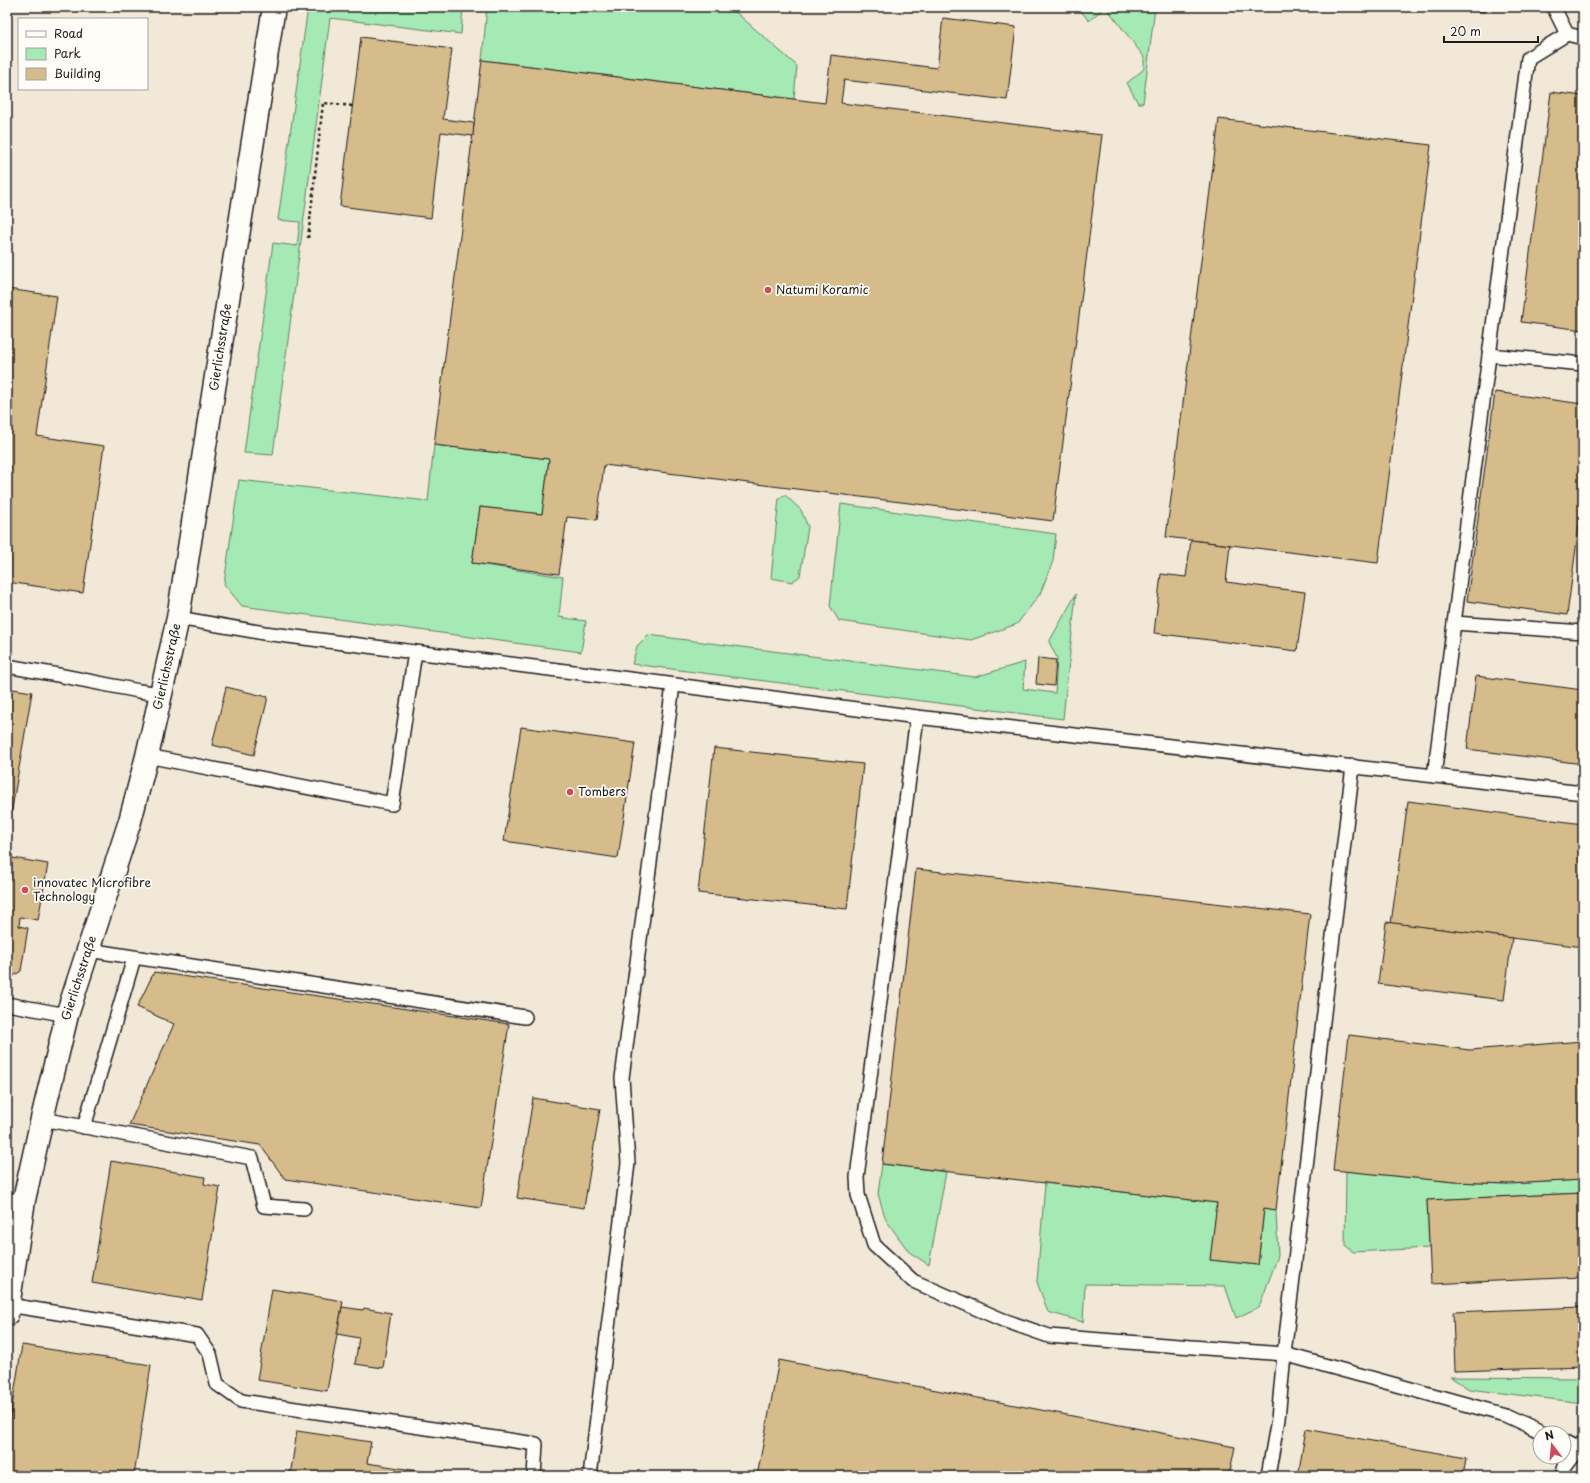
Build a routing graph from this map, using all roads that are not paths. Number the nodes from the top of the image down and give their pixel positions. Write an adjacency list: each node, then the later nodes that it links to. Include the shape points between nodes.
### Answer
1 (274, 7): 7 (street, Gierlichsstraße)
2 (1555, 7): 3 (lane)
3 (1567, 34): 4 (lane); 5 (lane, via 1528,58)
4 (1583, 38)
5 (1489, 355): 6 (lane); 8 (lane)
6 (1583, 364)
7 (178, 618): 10 (lane, via 264,634); 13 (street, Gierlichsstraße)
8 (1454, 623): 9 (lane); 17 (lane)
9 (1583, 632)
10 (415, 652): 12 (lane); 15 (lane, via 392,804)
11 (7, 666): 13 (lane)
12 (673, 685): 14 (lane); 33 (lane, via 622,1078 628,1164)
13 (161, 694): 15 (street, Gierlichsstraße)
14 (917, 717): 16 (lane); 29 (lane, via 857,1177 858,1195 874,1245 913,1281 1003,1320 1050,1336)
15 (147, 756): 19 (street, Gierlichsstraße, via 130,821)
16 (1353, 766): 17 (lane); 29 (lane)
17 (1434, 776): 18 (lane)
18 (1583, 793)
19 (88, 950): 20 (lane); 22 (street, Gierlichsstraße)
20 (134, 958): 23 (lane); 25 (lane)
21 (7, 1004): 22 (lane)
22 (67, 1015): 24 (street, Gierlichsstraße)
23 (525, 1016)
24 (42, 1119): 25 (lane); 26 (street, Gierlichsstraße)
25 (84, 1127): 27 (lane, via 252,1158 264,1206)
26 (16, 1200): 28 (street, Gierlichsstraße)
27 (304, 1209)
28 (8, 1310): 32 (lane, via 197,1335 210,1354 217,1384 241,1401 536,1444)
29 (1284, 1354): 30 (lane, via 1505,1415); 34 (lane, via 1278,1419)
30 (1532, 1427)
31 (1580, 1446): 35 (lane, via 1565,1466)
32 (534, 1476)
33 (590, 1476)
34 (1268, 1476)
35 (1562, 1476)

